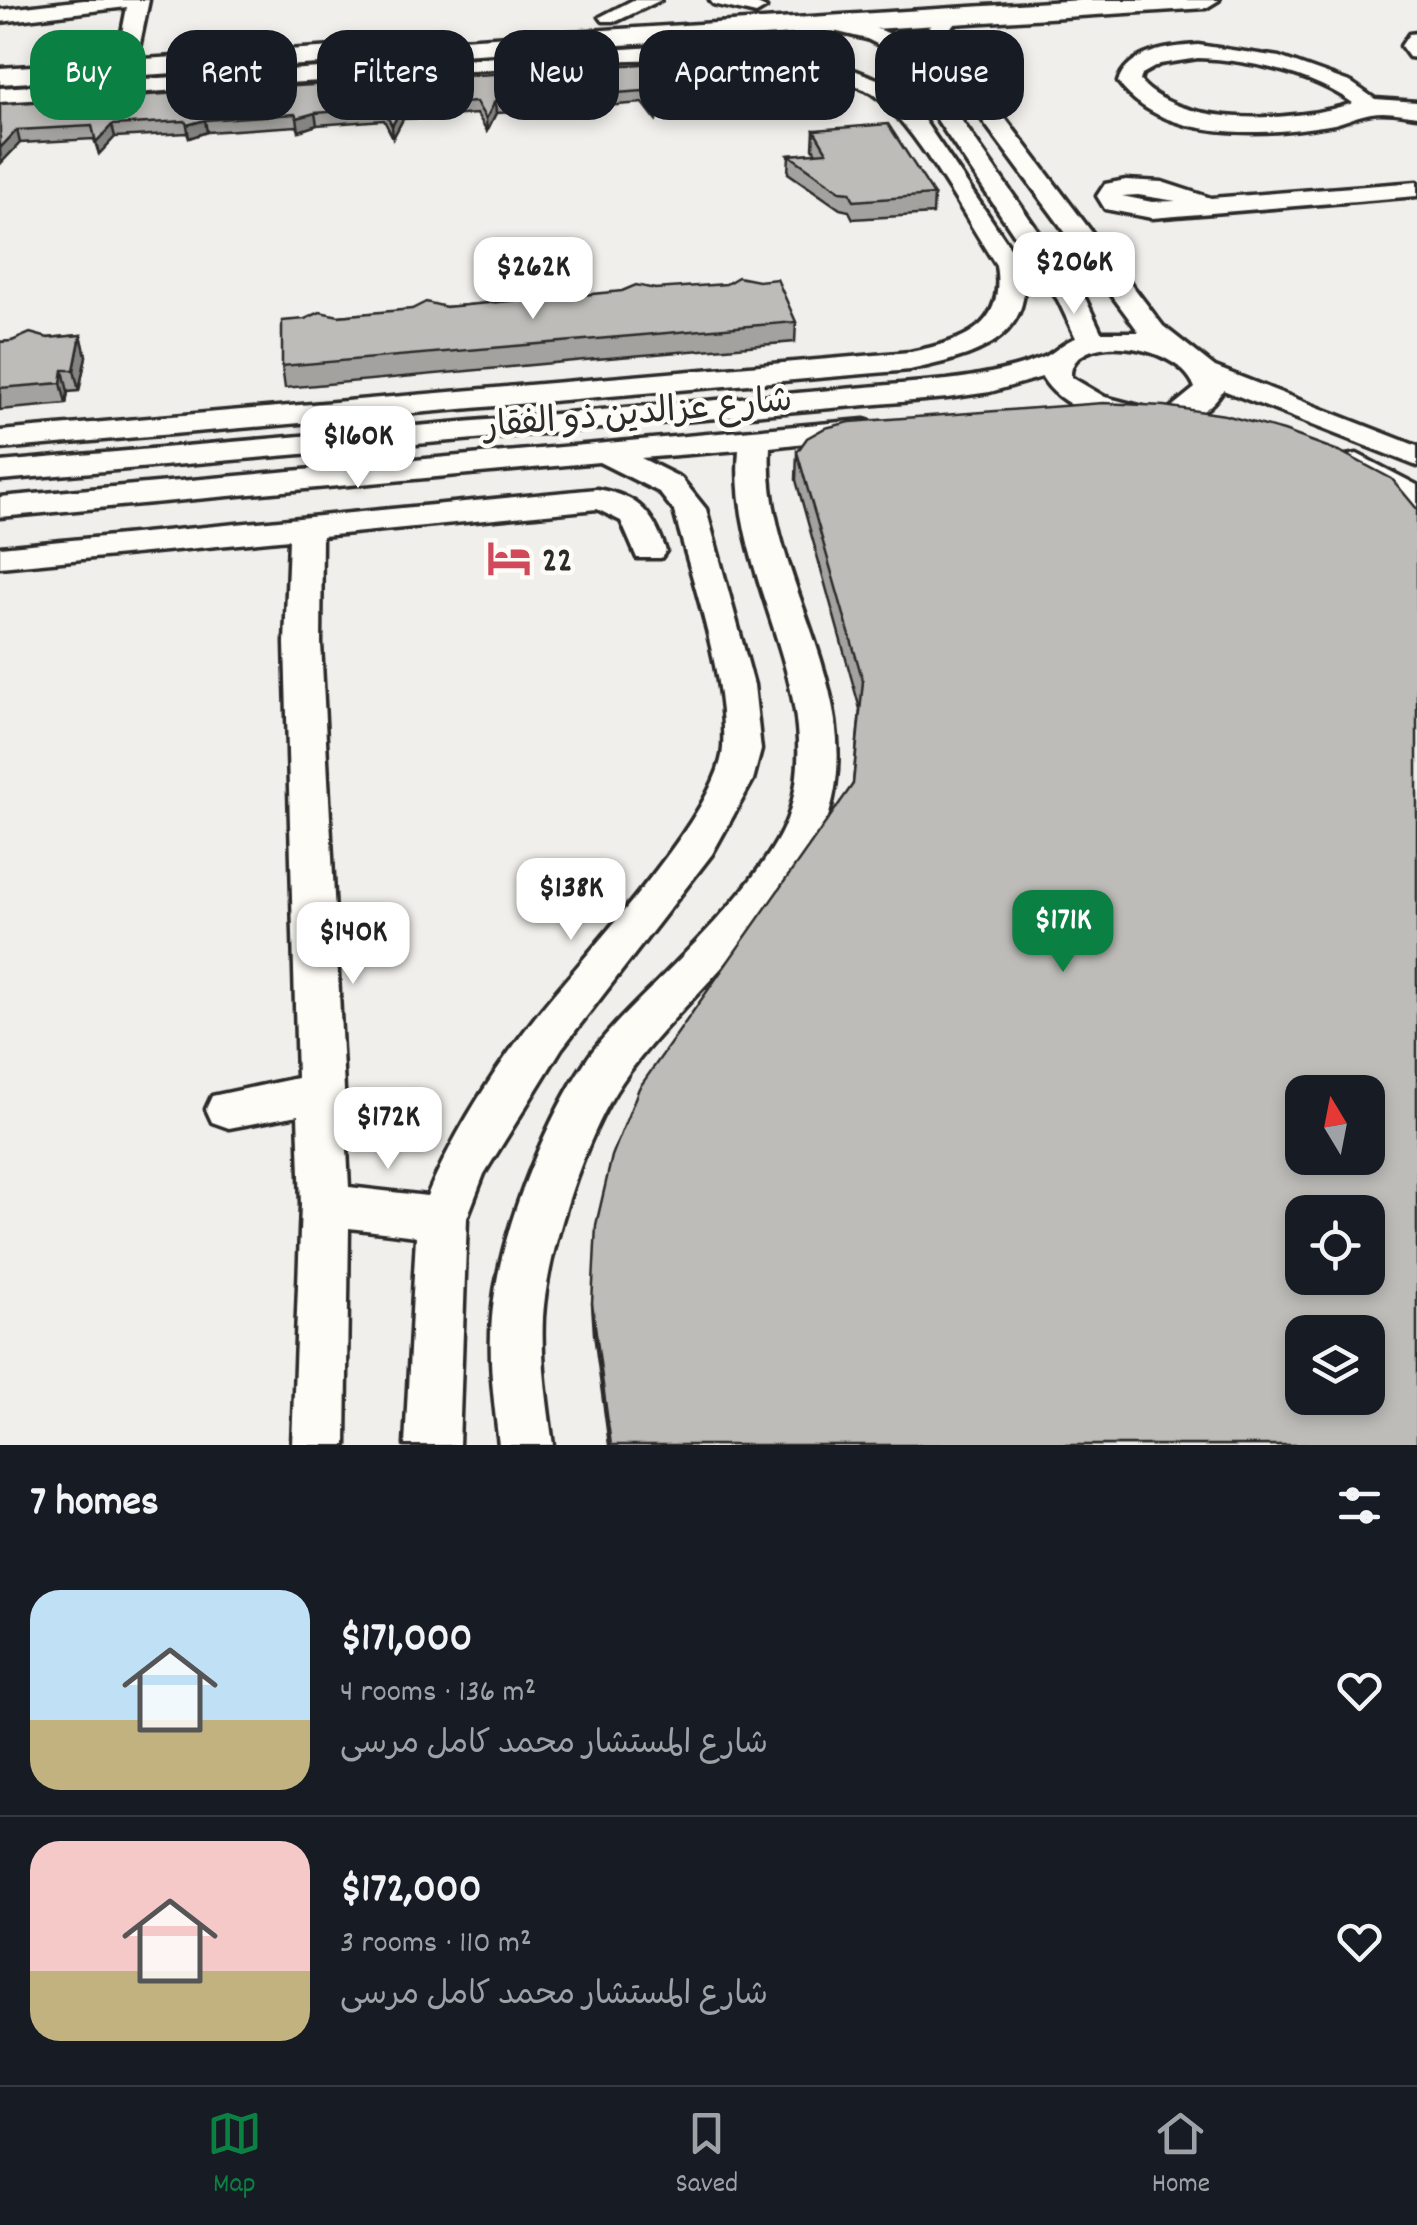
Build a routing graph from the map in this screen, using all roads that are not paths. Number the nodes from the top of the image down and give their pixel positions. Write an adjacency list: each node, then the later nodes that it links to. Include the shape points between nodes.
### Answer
1 (138, 0): 6 (street); 10 (street)
2 (651, 0): 7 (street)
3 (890, 0): 5 (main road)
4 (1206, 0): 9 (main road)
5 (709, 14): 7 (main road); 8 (main road); 18 (main road)
6 (0, 16)
7 (610, 18): 17 (main road)
8 (828, 24): 9 (main road); 12 (street)
9 (943, 27): 11 (street); 32 (street, via 940,48 1153,332)
10 (130, 30)
11 (934, 30)
12 (875, 34)
13 (1417, 38): 14 (street)
14 (1417, 52)
15 (0, 56): 16 (main road)
16 (30, 59)
17 (146, 65)
18 (146, 66)
19 (146, 67): 28 (street, via 764,57 828,68 877,87 907,112)
20 (30, 74): 21 (main road)
21 (0, 76)
22 (30, 88): 23 (street)
23 (0, 95)
24 (1369, 106): 24 (street, via 1321,79 1233,54 1160,56 1132,72 1129,82 1168,112 1223,121 1333,117); 25 (street)
25 (1417, 109)
26 (947, 120): 27 (street)
27 (981, 168): 28 (street); 31 (street, via 1072,300)
28 (946, 171): 41 (street, via 1009,265 1014,290 1008,313 990,332 935,356)
29 (1417, 189): 30 (street)
30 (1206, 205)
31 (1092, 342): 32 (street, via 1150,342); 33 (street, شارع عزالدين ذو الفقار, via 1064,354)
32 (1178, 350): 34 (street)
33 (1058, 364): 35 (street, شارع عزالدين ذو الفقار, via 990,383); 36 (street, via 1065,389)
34 (1208, 374): 37 (street, via 1210,388); 45 (street)
35 (892, 394): 40 (street, شارع عزالدين ذو الفقار, via 898,426); 43 (street, شارع عزالدين ذو الفقار)
36 (1104, 409): 37 (street, via 1145,415); 38 (street)
37 (1183, 410): 39 (street)
38 (1050, 414)
39 (1217, 419)
40 (755, 438): 44 (street, شارع عزالدين ذو الفقار); 67 (street, via 756,514 814,701 822,760 809,814 786,862 601,1074 572,1136 520,1295 518,1388)
41 (0, 440)
42 (1306, 444): 51 (street, via 1342,455)
43 (289, 445): 48 (street, شارع عزالدين ذو الفقار); 49 (street)
44 (600, 451): 46 (street, شارع عزالدين ذو الفقار); 64 (street, via 670,485 690,509 736,686 742,750 718,814 546,1036 463,1167)
45 (1417, 457)
46 (485, 461): 47 (street, شارع عزالدين ذو الفقار); 54 (street)
47 (428, 467): 49 (street, شارع عزالدين ذو الفقار); 55 (street)
48 (0, 472)
49 (288, 480): 50 (street, شارع عزالدين ذو الفقار)
50 (116, 496): 52 (street, شارع عزالدين ذو الفقار); 57 (street)
51 (1417, 498)
52 (75, 500): 53 (street, شارع عزالدين ذو الفقار); 58 (street)
53 (0, 506)
54 (494, 509): 55 (street); 59 (street, via 615,501 638,516)
55 (435, 515): 56 (street)
56 (306, 528): 57 (street); 61 (street)
57 (113, 546): 58 (street)
58 (68, 551): 60 (street)
59 (649, 551)
60 (0, 557)
61 (320, 1092): 62 (street); 63 (street)
62 (229, 1109)
63 (325, 1205): 64 (street); 65 (street)
64 (442, 1218): 66 (street)
65 (319, 1445)
66 (432, 1445)
67 (526, 1445)

